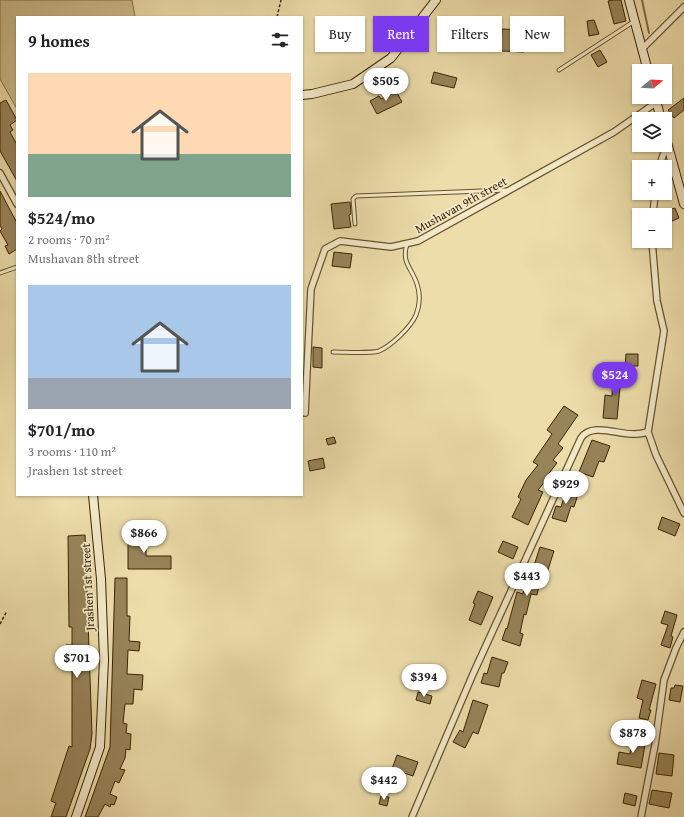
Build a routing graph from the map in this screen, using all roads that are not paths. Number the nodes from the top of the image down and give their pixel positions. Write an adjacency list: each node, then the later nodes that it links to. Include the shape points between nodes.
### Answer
1 (436, 0): 8 (street, via 391,58 353,84)
2 (629, 0): 4 (street)
3 (684, 7): 5 (street)
4 (635, 21): 5 (street); 7 (lane)
5 (642, 49): 6 (street)
6 (646, 64)
7 (559, 70)
8 (303, 95)
9 (651, 104): 12 (street, Mushavan 9th street, via 614,132)
10 (669, 152): 13 (street)
11 (0, 173): 14 (street)
12 (511, 190): 15 (lane, via 356,196 353,199); 16 (street, Mushavan 9th street, via 418,242)
13 (683, 199)
14 (16, 202)
15 (355, 224)
16 (407, 244): 20 (lane, via 405,259 419,293 416,315 393,343 378,351); 21 (street, Mushavan 9th street, via 391,247 340,241 325,249 311,289)
17 (653, 248): 22 (street, via 657,301 664,331)
18 (16, 267): 19 (lane)
19 (0, 273)
20 (333, 352)
21 (305, 413)
22 (648, 432): 24 (street, via 656,455); 27 (street, via 635,434 595,430 584,433 473,674)
23 (93, 496): 26 (street, Jrashen 1st street, via 104,646 100,747)
24 (684, 513)
25 (684, 632): 28 (street, via 664,680)
26 (76, 817)
27 (412, 817)
28 (641, 817)

